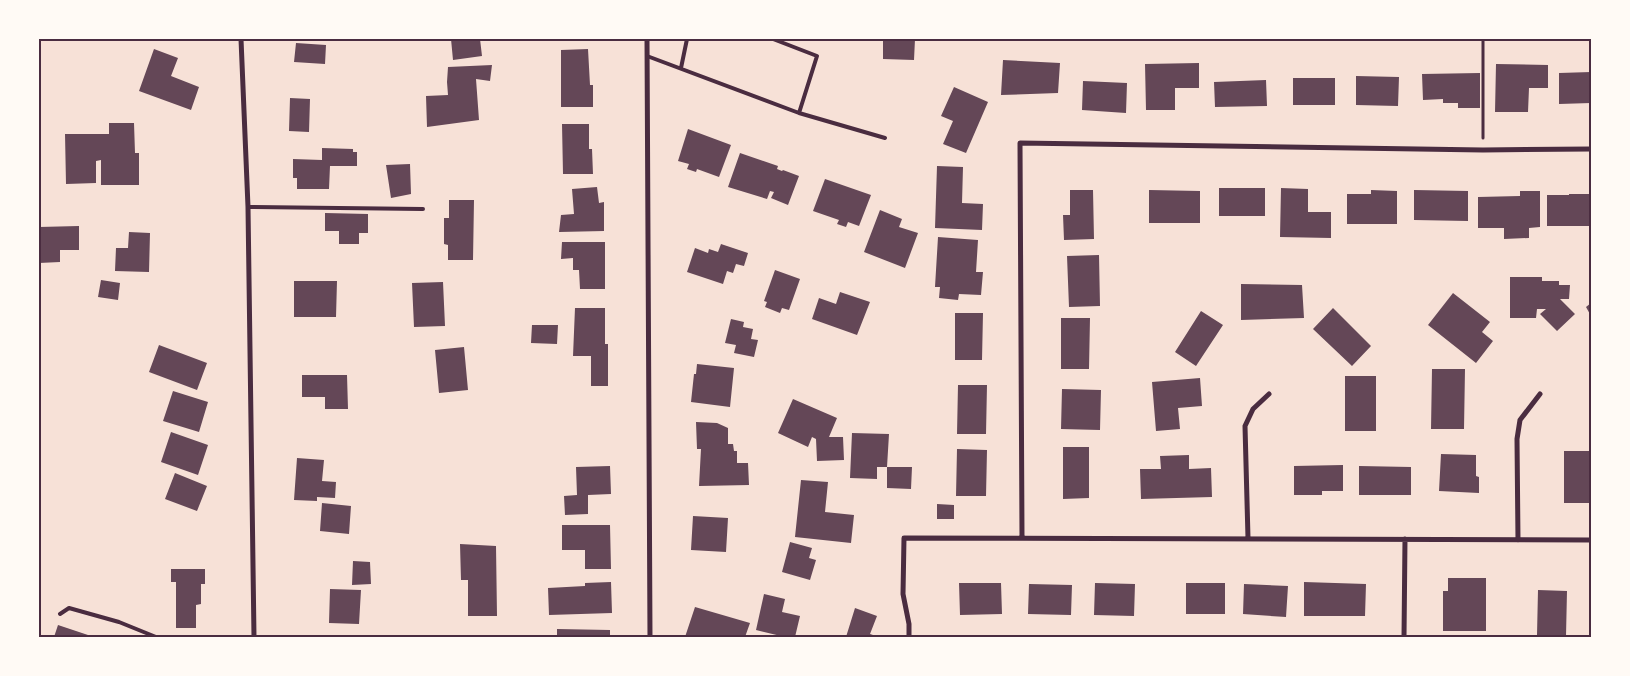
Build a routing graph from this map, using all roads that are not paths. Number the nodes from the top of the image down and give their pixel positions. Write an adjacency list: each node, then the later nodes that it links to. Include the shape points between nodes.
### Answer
1 (241, 39): 10 (street)
2 (647, 39): 5 (street)
3 (687, 39): 6 (lane)
4 (773, 39): 7 (lane, via 816,56)
5 (647, 56): 6 (lane); 22 (street)
6 (681, 68): 7 (lane)
7 (799, 113): 8 (lane)
8 (885, 138)
9 (1591, 149): 14 (street, via 1020,143)
10 (248, 207): 11 (lane); 21 (street)
11 (423, 209)
12 (1269, 394): 15 (street, via 1253,409 1245,426)
13 (1540, 394): 17 (street, via 1520,420 1517,439)
14 (1022, 538): 15 (street); 23 (street, via 904,538 903,594)
15 (1248, 538): 16 (street)
16 (1405, 539): 17 (street); 24 (street)
17 (1518, 540): 18 (street)
18 (1591, 540)
19 (60, 614): 20 (lane, via 69,608 120,622)
20 (156, 637)
21 (254, 637)
22 (650, 637)
23 (909, 637)
24 (1404, 637)

